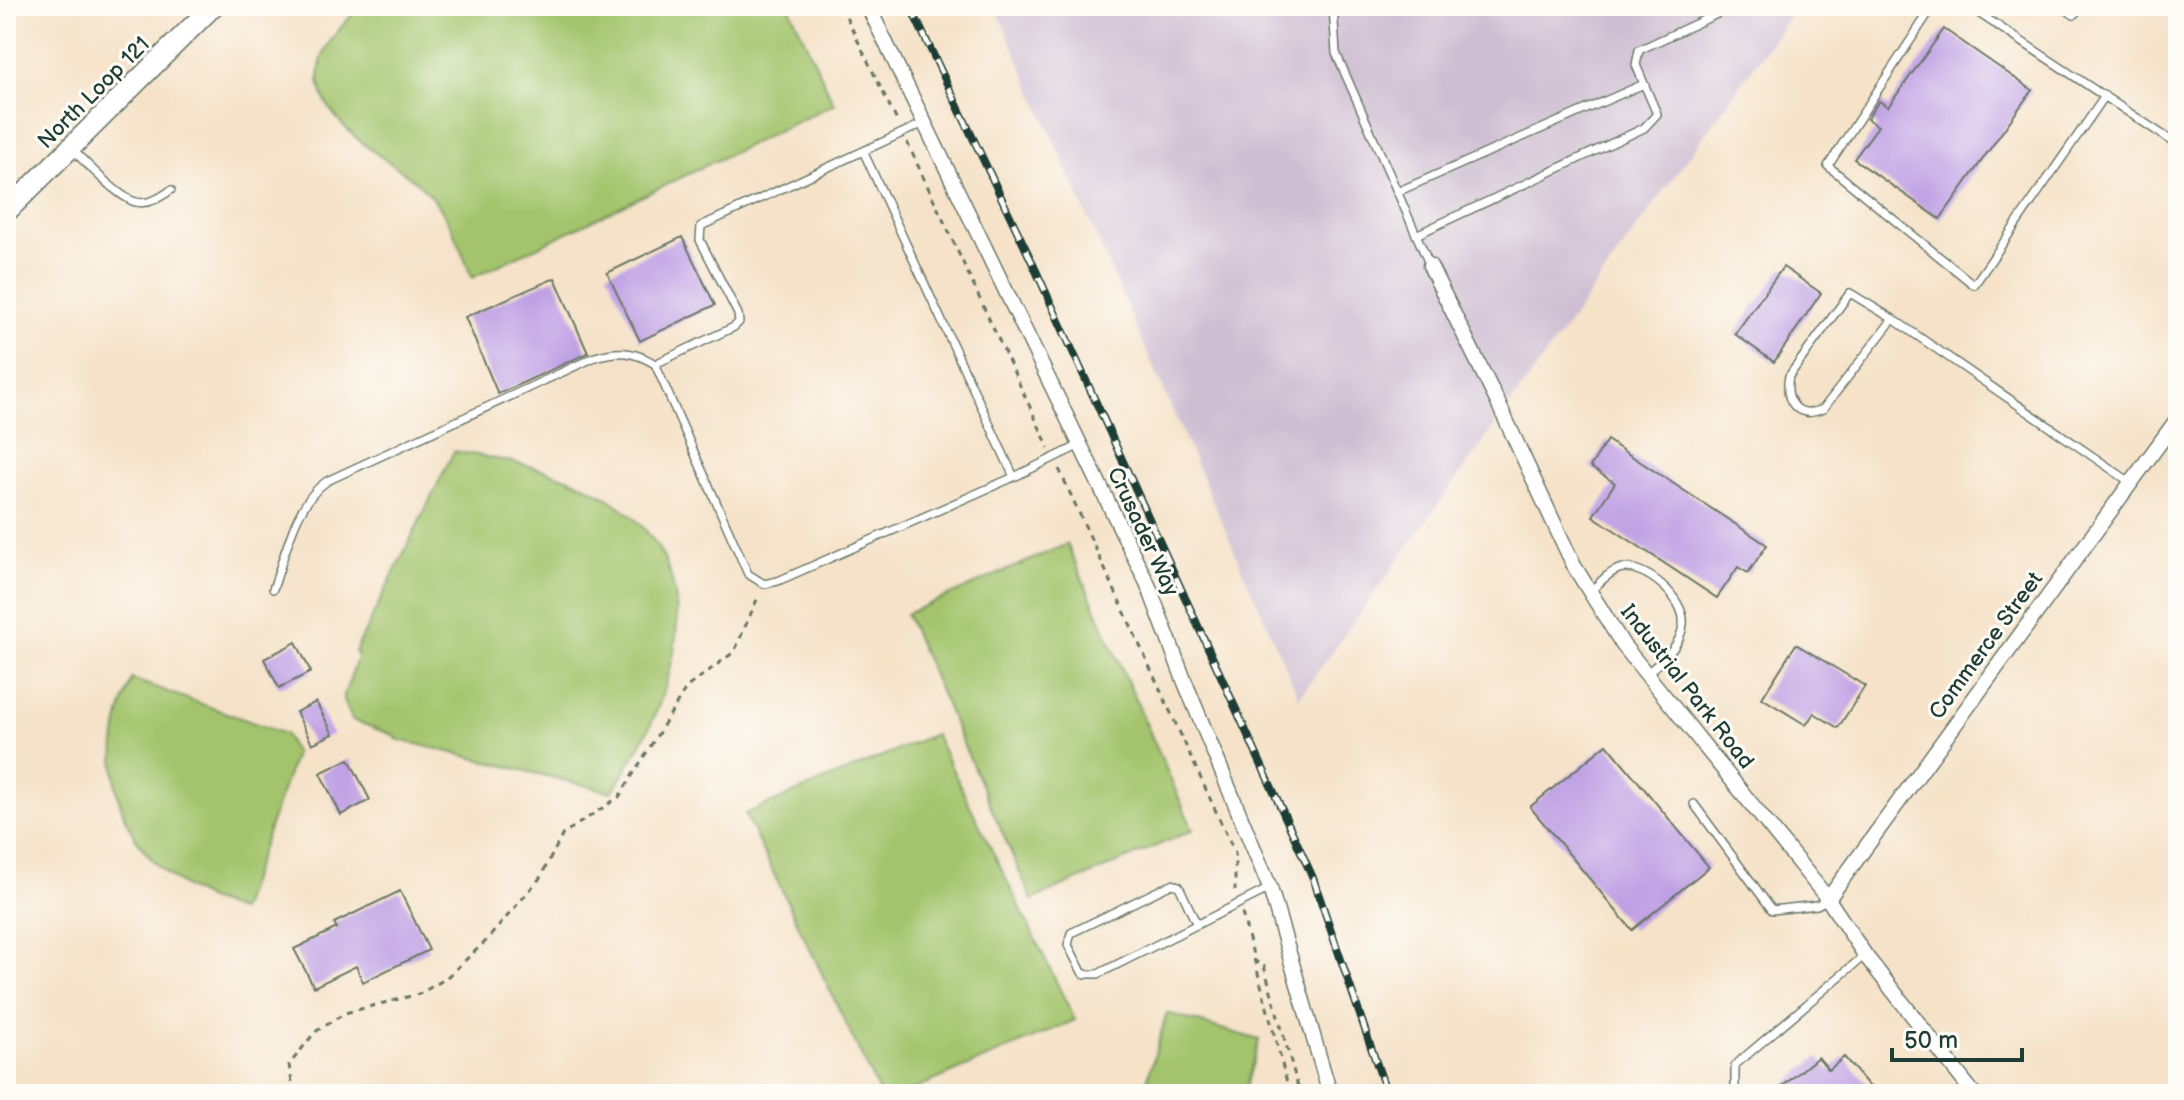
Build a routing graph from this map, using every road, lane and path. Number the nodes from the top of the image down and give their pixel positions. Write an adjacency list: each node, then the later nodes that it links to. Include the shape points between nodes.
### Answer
1 (841, 6): 13 (path)
2 (868, 6): 12 (street, Crusader Way)
3 (1333, 6): 18 (lane, via 1336,53)
4 (1734, 6): 10 (lane, via 1639,50 1636,65)
5 (1933, 6): 11 (lane, via 1828,166 1974,285)
6 (1968, 6): 11 (lane)
7 (2061, 6): 8 (lane, via 2074,15)
8 (2081, 6)
9 (206, 9): 15 (main road, North Loop 121)
10 (1644, 84): 18 (lane); 20 (lane, via 1657,114 1644,128)
11 (2105, 96): 14 (lane)
12 (924, 123): 13 (lane); 25 (street, Crusader Way)
13 (903, 133): 16 (lane); 26 (path)
14 (2178, 145)
15 (71, 148): 17 (lane, via 135,202 156,201); 19 (main road, North Loop 121)
16 (864, 153): 23 (lane, via 701,226 700,240 739,322); 27 (lane)
17 (171, 190)
18 (1397, 192): 20 (lane)
19 (6, 212)
20 (1416, 235): 21 (lane)
21 (1430, 266): 31 (street, Industrial Park Road)
22 (1893, 319): 22 (lane, via 1823,409 1799,410 1791,401 1789,376 1850,293); 28 (lane)
23 (655, 364): 29 (lane, via 748,574); 30 (lane, via 626,351 595,357 327,481 305,502)
24 (2178, 418): 28 (street, Commerce Street)
25 (1080, 445): 26 (lane); 34 (street, Crusader Way, via 1148,585)
26 (1054, 458): 27 (lane); 36 (path, via 1235,853 1233,885)
27 (1014, 477): 29 (lane)
28 (2130, 482): 35 (street, Commerce Street)
29 (764, 584): 41 (path, via 734,652 687,687 619,797 563,834 540,878 445,979 419,994 345,1013 315,1032 289,1065)
30 (273, 589)
31 (1590, 592): 32 (street, Industrial Park Road); 32 (lane, via 1605,577 1628,568 1644,573 1674,596 1682,610 1679,636 1671,653)
32 (1647, 674): 35 (street, Industrial Park Road)
33 (1694, 804): 35 (lane, via 1772,910 1809,907)
34 (1270, 888): 36 (lane); 44 (street, Crusader Way)
35 (1828, 899): 38 (street, Industrial Park Road)
36 (1240, 905): 37 (lane); 39 (path)
37 (1197, 925): 37 (lane, via 1091,975 1083,974 1068,945 1071,933 1172,884 1179,886)
38 (1865, 955): 40 (street, Industrial Park Road); 45 (lane, via 1735,1065)
39 (1253, 960): 42 (path); 43 (path, via 1264,966)
40 (1972, 1093)
41 (294, 1094)
42 (1290, 1094)
43 (1300, 1094)
44 (1330, 1094)
45 (1735, 1094)

